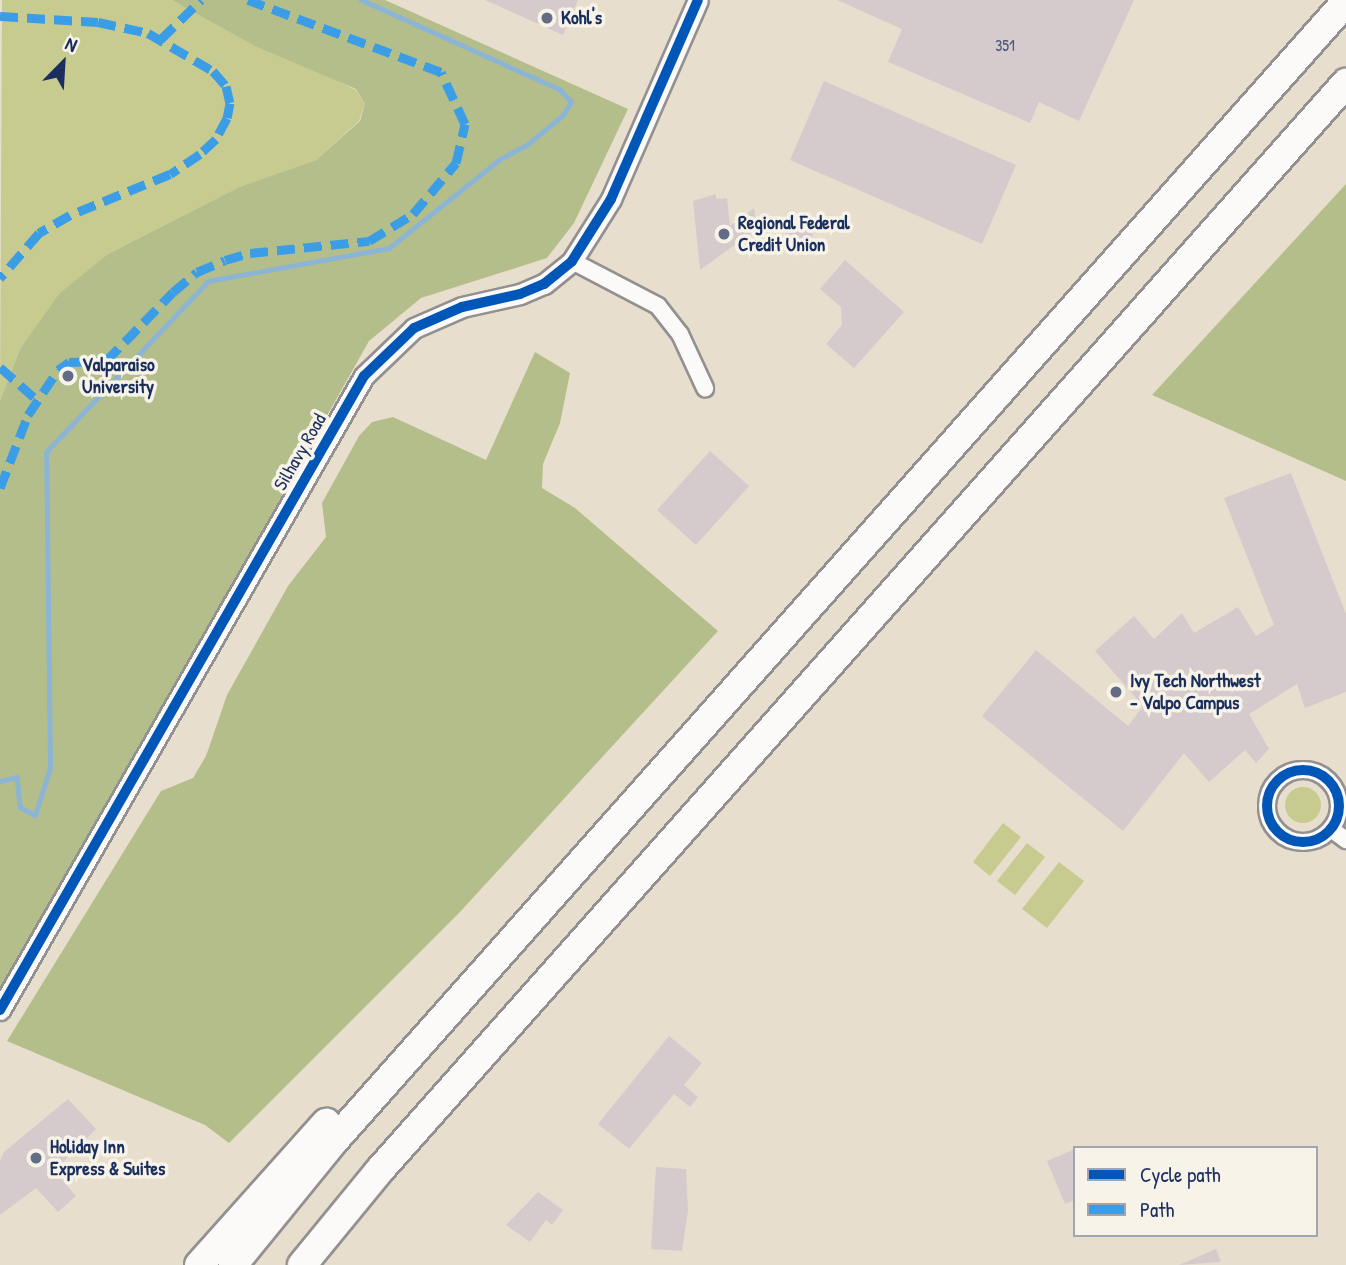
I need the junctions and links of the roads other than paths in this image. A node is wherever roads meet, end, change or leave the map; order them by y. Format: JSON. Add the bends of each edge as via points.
{"nodes":[{"id":1,"x":698,"y":0,"type":"edge"},
{"id":2,"x":1339,"y":0,"type":"edge"},
{"id":3,"x":1346,"y":2,"type":"edge"},
{"id":4,"x":1307,"y":46,"type":"junction"},
{"id":5,"x":1346,"y":83,"type":"edge"},
{"id":6,"x":1346,"y":105,"type":"edge"},
{"id":7,"x":1192,"y":256,"type":"junction"},
{"id":8,"x":572,"y":261,"type":"junction"},
{"id":9,"x":705,"y":388,"type":"dead end"},
{"id":10,"x":1331,"y":829,"type":"junction"},
{"id":11,"x":1346,"y":839,"type":"edge"},
{"id":12,"x":493,"y":961,"type":"junction"},
{"id":13,"x":0,"y":1010,"type":"edge"},
{"id":14,"x":199,"y":1265,"type":"edge"},
{"id":15,"x":233,"y":1265,"type":"edge"},
{"id":16,"x":302,"y":1265,"type":"edge"}],
"edges":[{"from":1,"to":8,"type":"street","name":"Silhavy Road","via":[[611,199]]},
{"from":2,"to":4,"type":"highway"},
{"from":3,"to":4,"type":"highway"},
{"from":4,"to":12,"type":"highway"},
{"from":5,"to":7,"type":"highway"},
{"from":6,"to":7,"type":"highway","via":[[1270,187]]},
{"from":7,"to":16,"type":"highway","via":[[379,1171]]},
{"from":8,"to":9,"type":"street","via":[[658,306],[680,334]]},
{"from":8,"to":13,"type":"street","name":"Silhavy Road","via":[[544,284],[462,307],[414,328],[365,376]]},
{"from":10,"to":10,"type":"street","via":[[1339,806],[1331,783],[1312,771],[1279,779],[1272,788],[1268,810],[1277,830],[1298,841],[1310,841]]},
{"from":10,"to":11,"type":"street"},
{"from":12,"to":14,"type":"highway","via":[[436,1003]]},
{"from":12,"to":15,"type":"highway","via":[[333,1142]]}]}
